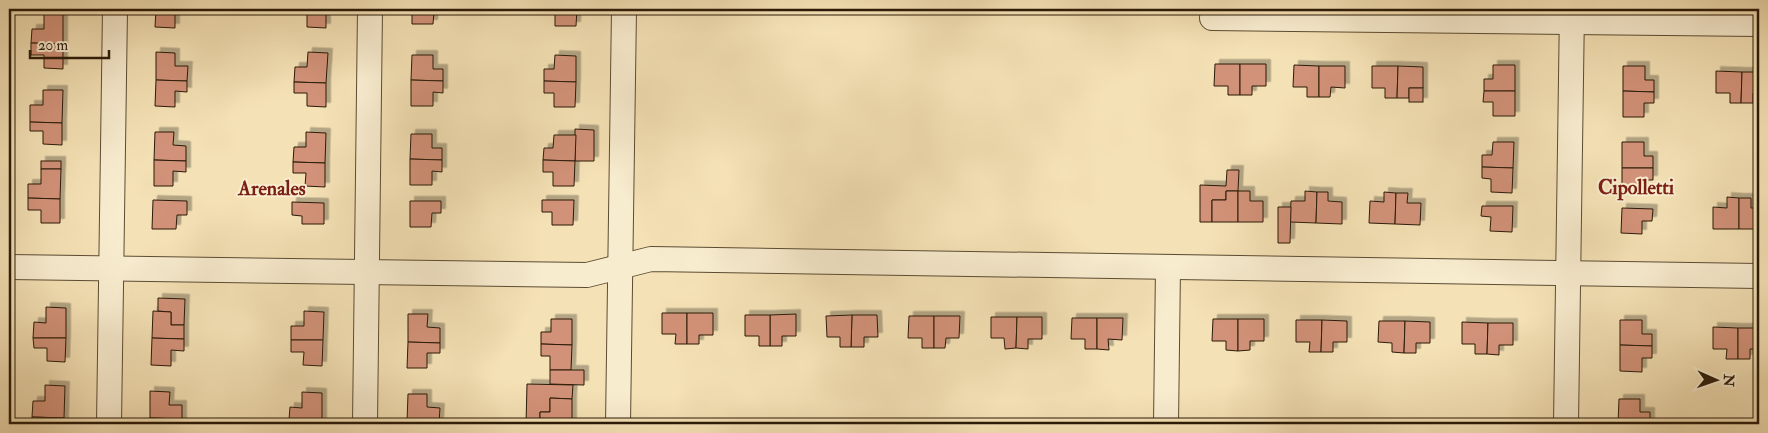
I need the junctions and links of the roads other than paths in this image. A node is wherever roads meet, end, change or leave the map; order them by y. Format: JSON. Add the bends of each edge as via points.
{"nodes":[{"id":1,"x":115,"y":9,"type":"edge"},
{"id":2,"x":370,"y":9,"type":"edge"},
{"id":3,"x":624,"y":9,"type":"edge"},
{"id":4,"x":1572,"y":16,"type":"edge"},
{"id":5,"x":1212,"y":18,"type":"dead end"},
{"id":6,"x":1759,"y":24,"type":"edge"},
{"id":7,"x":9,"y":267,"type":"edge"},
{"id":8,"x":620,"y":267,"type":"junction"},
{"id":9,"x":1168,"y":267,"type":"junction"},
{"id":10,"x":111,"y":268,"type":"junction"},
{"id":11,"x":367,"y":272,"type":"junction"},
{"id":12,"x":1568,"y":274,"type":"junction"},
{"id":13,"x":1759,"y":276,"type":"edge"},
{"id":14,"x":109,"y":424,"type":"edge"},
{"id":15,"x":365,"y":424,"type":"edge"},
{"id":16,"x":618,"y":424,"type":"edge"},
{"id":17,"x":1166,"y":424,"type":"edge"},
{"id":18,"x":1566,"y":424,"type":"edge"}],
"edges":[{"from":1,"to":10,"type":"street"},
{"from":2,"to":11,"type":"street"},
{"from":3,"to":8,"type":"street"},
{"from":4,"to":5,"type":"street"},
{"from":4,"to":6,"type":"street"},
{"from":4,"to":12,"type":"street"},
{"from":7,"to":10,"type":"street"},
{"from":8,"to":9,"type":"street","via":[[650,259]]},
{"from":8,"to":11,"type":"street","via":[[587,275]]},
{"from":8,"to":16,"type":"street"},
{"from":9,"to":12,"type":"street"},
{"from":9,"to":17,"type":"street"},
{"from":10,"to":11,"type":"street"},
{"from":10,"to":14,"type":"street"},
{"from":11,"to":15,"type":"street"},
{"from":12,"to":13,"type":"street"},
{"from":12,"to":18,"type":"street"}]}
